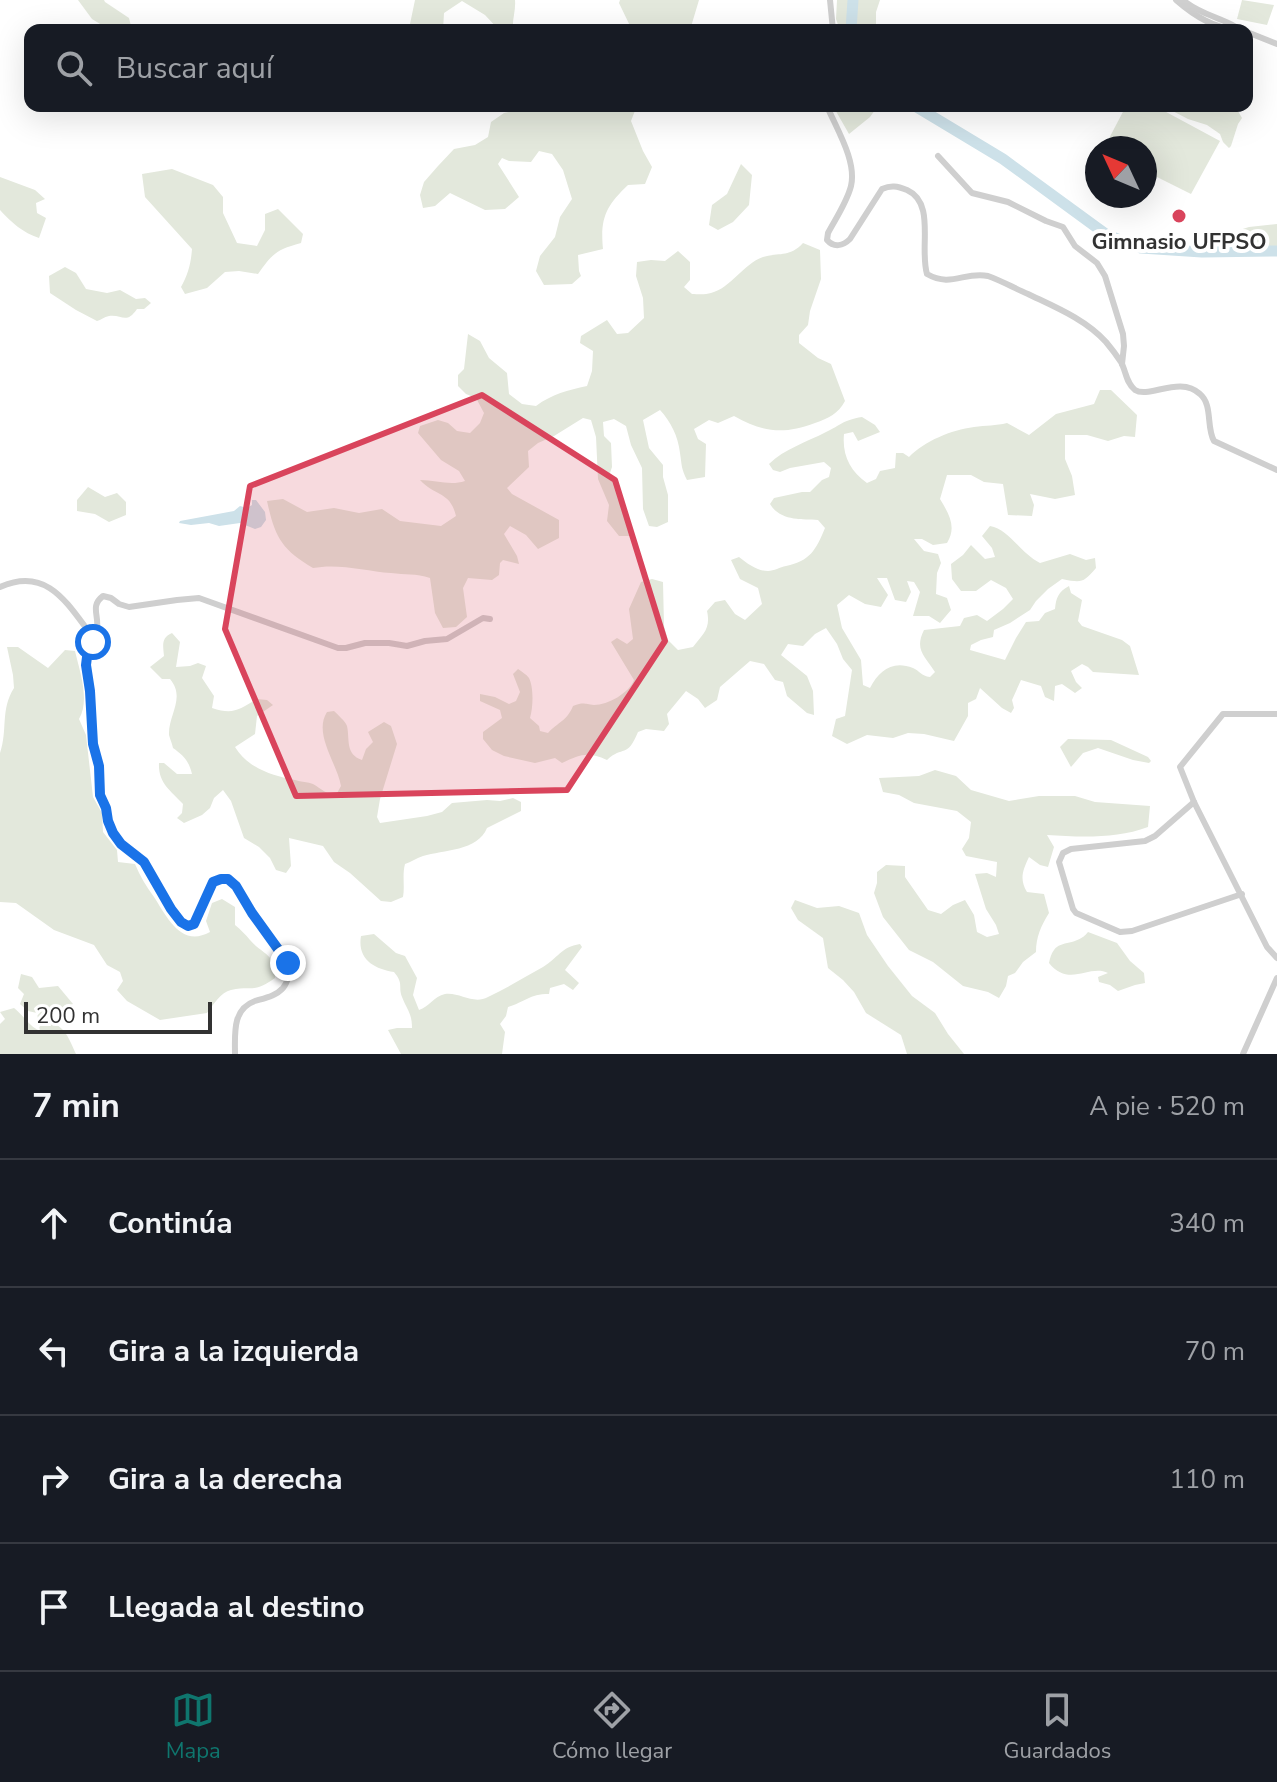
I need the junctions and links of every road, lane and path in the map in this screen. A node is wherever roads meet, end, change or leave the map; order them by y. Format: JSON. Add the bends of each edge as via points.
{"nodes":[{"id":1,"x":830,"y":0,"type":"edge"},
{"id":2,"x":1176,"y":0,"type":"edge"},
{"id":3,"x":1183,"y":0,"type":"edge"},
{"id":4,"x":832,"y":24,"type":"edge"},
{"id":5,"x":1217,"y":24,"type":"edge"},
{"id":6,"x":1229,"y":24,"type":"edge"},
{"id":7,"x":1253,"y":34,"type":"edge"},
{"id":8,"x":1277,"y":44,"type":"edge"},
{"id":9,"x":830,"y":112,"type":"edge"},
{"id":10,"x":938,"y":156,"type":"dead end"},
{"id":11,"x":1122,"y":364,"type":"junction"},
{"id":12,"x":1277,"y":470,"type":"edge"},
{"id":13,"x":0,"y":587,"type":"edge"},
{"id":14,"x":490,"y":619,"type":"dead end"},
{"id":15,"x":93,"y":642,"type":"junction"},
{"id":16,"x":1277,"y":714,"type":"edge"},
{"id":17,"x":1194,"y":802,"type":"junction"},
{"id":18,"x":1242,"y":894,"type":"junction"},
{"id":19,"x":1277,"y":958,"type":"edge"},
{"id":20,"x":1277,"y":978,"type":"edge"},
{"id":21,"x":235,"y":1054,"type":"edge"},
{"id":22,"x":1243,"y":1054,"type":"edge"}],
"edges":[{"from":1,"to":4,"type":"street"},
{"from":2,"to":5,"type":"street"},
{"from":3,"to":6,"type":"street"},
{"from":7,"to":8,"type":"street"},
{"from":9,"to":11,"type":"street","via":[[853,174],[828,233],[830,243],[836,246],[850,239],[882,189],[912,192],[923,211],[927,274],[950,281],[979,274],[995,279],[1079,320]]},
{"from":10,"to":11,"type":"street","via":[[972,193],[1008,202],[1063,227],[1075,246],[1097,263],[1123,334]]},
{"from":11,"to":12,"type":"street","via":[[1136,390],[1172,386],[1201,394],[1214,441]]},
{"from":13,"to":15,"type":"street","via":[[29,579],[42,583],[64,600]]},
{"from":14,"to":15,"type":"street","via":[[447,639],[338,648],[199,598],[129,607],[103,596],[95,605],[98,626]]},
{"from":15,"to":21,"type":"street","via":[[86,665],[93,744],[100,795],[113,833],[144,862],[171,909],[188,926],[194,924],[213,882],[228,879],[288,963],[283,988],[252,1002],[237,1016]]},
{"from":16,"to":17,"type":"street","via":[[1223,714],[1217,719],[1180,767]]},
{"from":17,"to":18,"type":"street"},
{"from":17,"to":18,"type":"street","via":[[1145,841],[1063,853],[1059,862],[1073,909],[1101,925],[1132,931]]},
{"from":18,"to":19,"type":"street"},
{"from":20,"to":22,"type":"street"}]}
